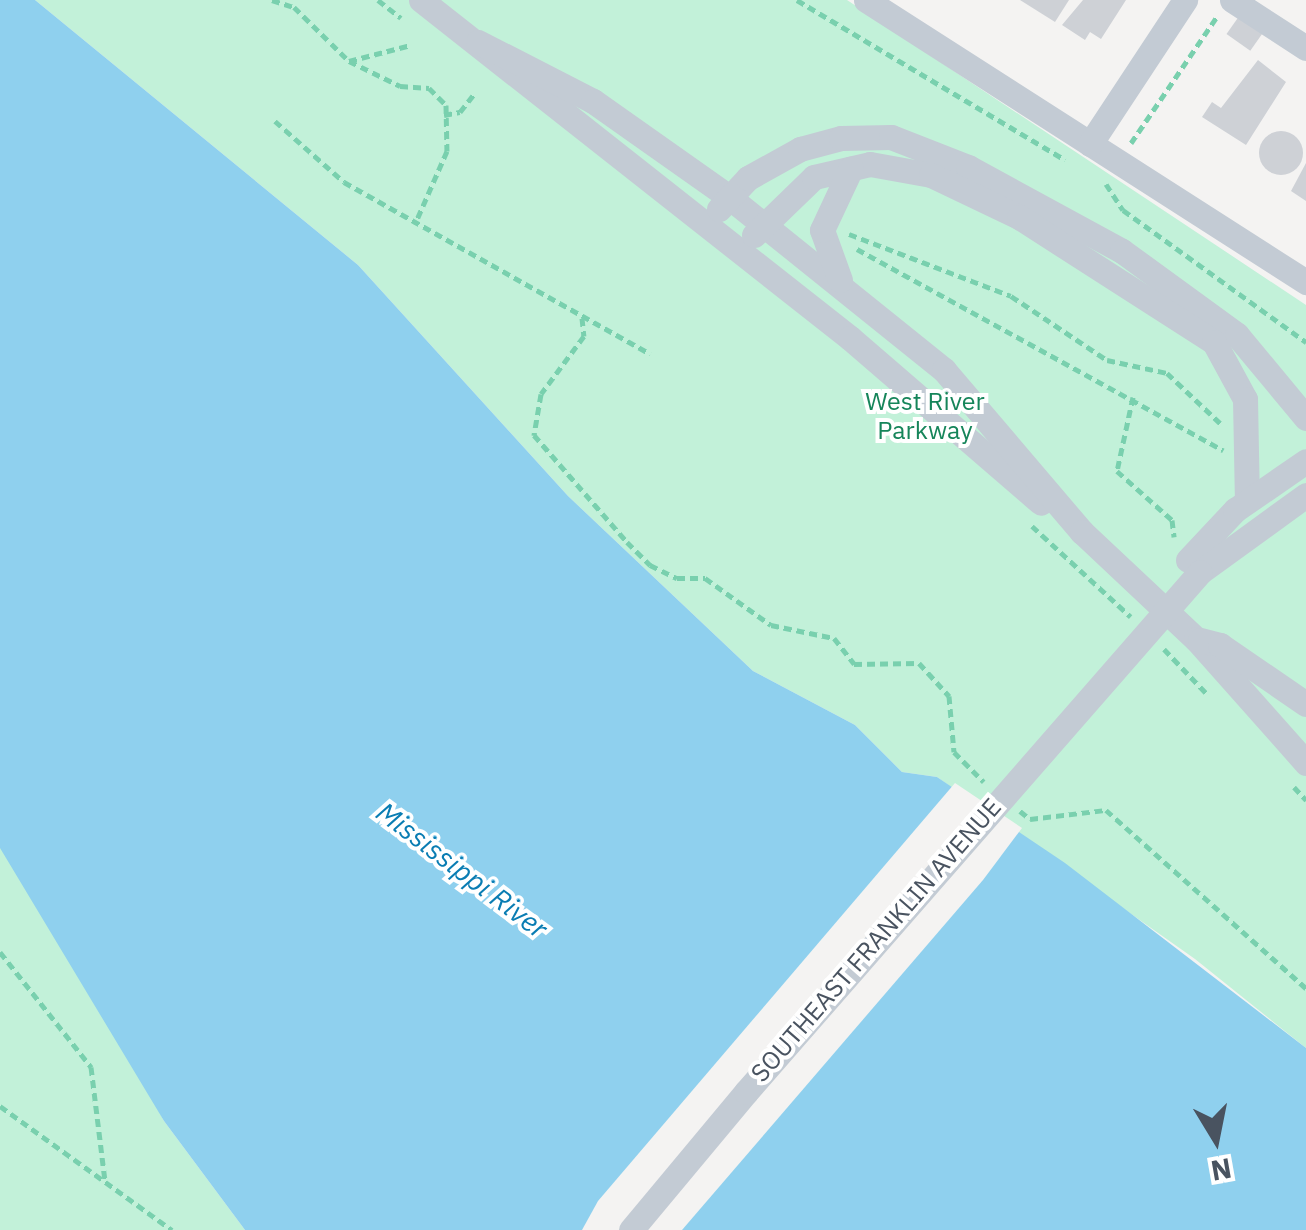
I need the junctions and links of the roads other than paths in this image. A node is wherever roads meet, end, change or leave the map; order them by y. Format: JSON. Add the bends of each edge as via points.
{"nodes":[{"id":1,"x":422,"y":0,"type":"edge"},
{"id":2,"x":866,"y":0,"type":"edge"},
{"id":3,"x":1185,"y":0,"type":"edge"},
{"id":4,"x":1230,"y":0,"type":"edge"},
{"id":5,"x":478,"y":42,"type":"junction"},
{"id":6,"x":1306,"y":48,"type":"edge"},
{"id":7,"x":1085,"y":156,"type":"junction"},
{"id":8,"x":851,"y":168,"type":"junction"},
{"id":9,"x":729,"y":197,"type":"junction"},
{"id":10,"x":707,"y":223,"type":"junction"},
{"id":11,"x":764,"y":224,"type":"junction"},
{"id":12,"x":740,"y":250,"type":"junction"},
{"id":13,"x":1306,"y":282,"type":"edge"},
{"id":14,"x":849,"y":292,"type":"junction"},
{"id":15,"x":1306,"y":418,"type":"edge"},
{"id":16,"x":1306,"y":460,"type":"edge"},
{"id":17,"x":1306,"y":496,"type":"edge"},
{"id":18,"x":1247,"y":501,"type":"junction"},
{"id":19,"x":1082,"y":532,"type":"junction"},
{"id":20,"x":1188,"y":559,"type":"junction"},
{"id":21,"x":1196,"y":640,"type":"junction"},
{"id":22,"x":1306,"y":704,"type":"edge"},
{"id":23,"x":1297,"y":759,"type":"edge"},
{"id":24,"x":631,"y":1230,"type":"edge"}],
"edges":[{"from":1,"to":5,"type":"street"},
{"from":2,"to":7,"type":"street"},
{"from":3,"to":7,"type":"street"},
{"from":4,"to":6,"type":"street"},
{"from":5,"to":9,"type":"street","via":[[594,101]]},
{"from":5,"to":10,"type":"street","via":[[510,77]]},
{"from":7,"to":13,"type":"street"},
{"from":8,"to":11,"type":"street","via":[[814,177]]},
{"from":8,"to":14,"type":"street","via":[[822,230],[824,250]]},
{"from":8,"to":18,"type":"street","via":[[900,165],[932,175],[1187,318],[1214,342],[1245,399]]},
{"from":9,"to":10,"type":"street"},
{"from":9,"to":11,"type":"street"},
{"from":9,"to":15,"type":"street","via":[[800,149],[841,138],[891,138],[953,161],[1122,250],[1208,310]]},
{"from":10,"to":12,"type":"street"},
{"from":11,"to":12,"type":"street"},
{"from":11,"to":14,"type":"street"},
{"from":12,"to":19,"type":"street"},
{"from":14,"to":19,"type":"street","via":[[944,370]]},
{"from":16,"to":18,"type":"street"},
{"from":17,"to":20,"type":"street"},
{"from":18,"to":20,"type":"street"},
{"from":19,"to":21,"type":"street"},
{"from":20,"to":24,"type":"street","name":"SOUTHEAST FRANKLIN AVENUE","bridge":true,"via":[[1123,652]]},
{"from":21,"to":22,"type":"street","via":[[1220,645]]},
{"from":21,"to":23,"type":"street"}]}
